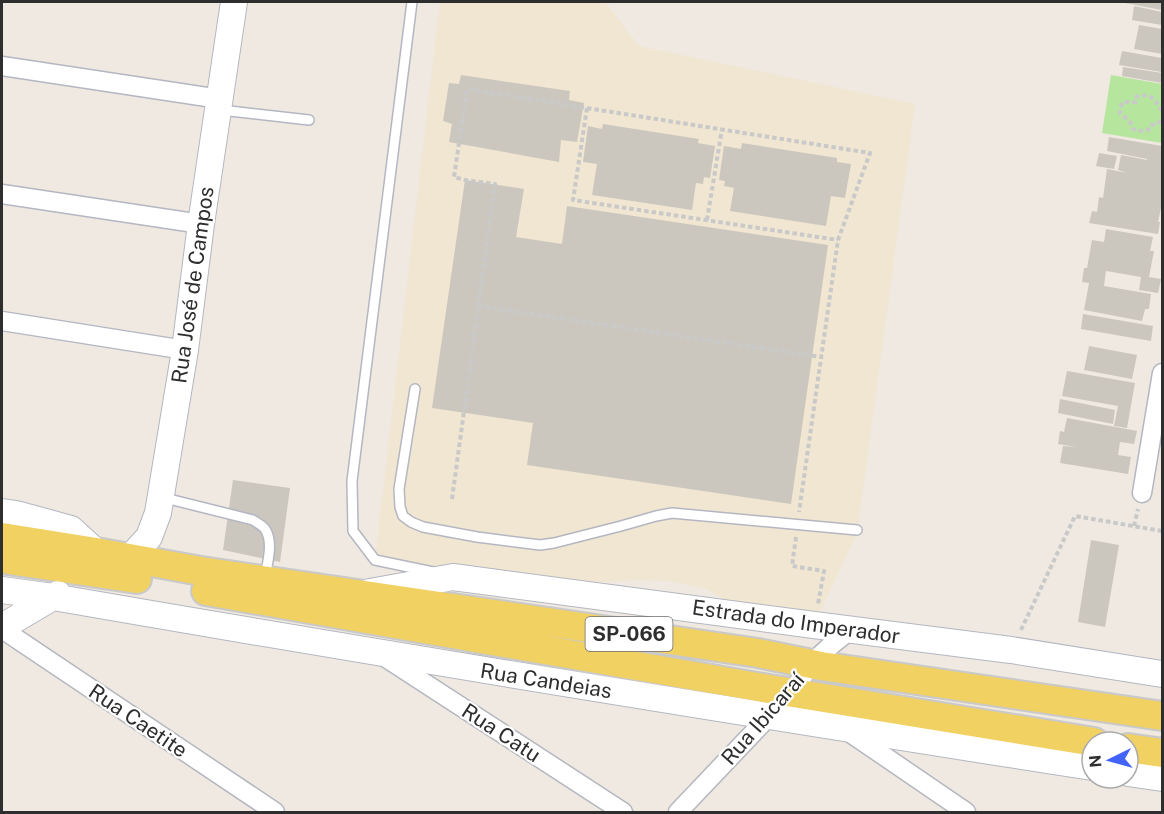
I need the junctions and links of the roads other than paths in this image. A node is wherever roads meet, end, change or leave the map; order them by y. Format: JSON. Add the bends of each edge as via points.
{"nodes":[{"id":1,"x":234,"y":2,"type":"edge"},
{"id":2,"x":412,"y":2,"type":"edge"},
{"id":3,"x":2,"y":66,"type":"edge"},
{"id":4,"x":219,"y":104,"type":"junction"},
{"id":5,"x":309,"y":120,"type":"dead end"},
{"id":6,"x":2,"y":194,"type":"edge"},
{"id":7,"x":201,"y":224,"type":"junction"},
{"id":8,"x":2,"y":321,"type":"edge"},
{"id":9,"x":185,"y":350,"type":"junction"},
{"id":10,"x":1162,"y":373,"type":"edge"},
{"id":11,"x":415,"y":389,"type":"dead end"},
{"id":12,"x":1142,"y":493,"type":"dead end"},
{"id":13,"x":160,"y":497,"type":"junction"},
{"id":14,"x":2,"y":512,"type":"edge"},
{"id":15,"x":858,"y":530,"type":"dead end"},
{"id":16,"x":2,"y":537,"type":"edge"},
{"id":17,"x":90,"y":558,"type":"junction"},
{"id":18,"x":2,"y":559,"type":"edge"},
{"id":19,"x":129,"y":559,"type":"junction"},
{"id":20,"x":46,"y":565,"type":"junction"},
{"id":21,"x":453,"y":577,"type":"junction"},
{"id":22,"x":265,"y":580,"type":"junction"},
{"id":23,"x":3,"y":592,"type":"edge"},
{"id":24,"x":358,"y":594,"type":"junction"},
{"id":25,"x":53,"y":597,"type":"junction"},
{"id":26,"x":803,"y":624,"type":"junction"},
{"id":27,"x":2,"y":628,"type":"edge"},
{"id":28,"x":850,"y":630,"type":"junction"},
{"id":29,"x":380,"y":654,"type":"junction"},
{"id":30,"x":811,"y":664,"type":"junction"},
{"id":31,"x":1162,"y":674,"type":"edge"},
{"id":32,"x":792,"y":692,"type":"junction"},
{"id":33,"x":1162,"y":716,"type":"edge"},
{"id":34,"x":768,"y":717,"type":"junction"},
{"id":35,"x":844,"y":729,"type":"junction"},
{"id":36,"x":1080,"y":740,"type":"edge"},
{"id":37,"x":1140,"y":749,"type":"edge"},
{"id":38,"x":1162,"y":753,"type":"edge"},
{"id":39,"x":1080,"y":765,"type":"edge"},
{"id":40,"x":1140,"y":775,"type":"edge"},
{"id":41,"x":1162,"y":778,"type":"edge"},
{"id":42,"x":275,"y":813,"type":"edge"},
{"id":43,"x":623,"y":813,"type":"edge"},
{"id":44,"x":678,"y":813,"type":"edge"},
{"id":45,"x":966,"y":813,"type":"edge"}],
"edges":[{"from":1,"to":4,"type":"main road","name":"Rua José de Campos"},
{"from":2,"to":21,"type":"lane","via":[[352,481],[353,531],[375,560]]},
{"from":3,"to":4,"type":"street"},
{"from":4,"to":5,"type":"lane"},
{"from":4,"to":7,"type":"main road","name":"Rua José de Campos"},
{"from":6,"to":7,"type":"street"},
{"from":7,"to":9,"type":"main road","name":"Rua José de Campos"},
{"from":8,"to":9,"type":"street"},
{"from":9,"to":13,"type":"main road","name":"Rua José de Campos"},
{"from":10,"to":12,"type":"street"},
{"from":11,"to":15,"type":"lane","via":[[399,489],[400,507],[403,516],[423,527],[540,545],[672,513]]},
{"from":13,"to":19,"type":"main road","name":"Rua José de Campos","via":[[149,537]]},
{"from":13,"to":22,"type":"lane","via":[[253,520],[264,527],[269,547]]},
{"from":14,"to":17,"type":"main road","via":[[71,530]]},
{"from":16,"to":17,"type":"main road","number":"SP-066"},
{"from":17,"to":19,"type":"main road","number":"SP-066"},
{"from":17,"to":20,"type":"main road","number":"SP-066"},
{"from":17,"to":25,"type":"main road","via":[[70,586]]},
{"from":17,"to":32,"type":"main road","number":"SP-066"},
{"from":18,"to":20,"type":"main road","number":"SP-066"},
{"from":19,"to":22,"type":"main road","number":"SP-066"},
{"from":20,"to":23,"type":"main road"},
{"from":21,"to":24,"type":"main road","name":"Estrada do Imperador"},
{"from":21,"to":26,"type":"main road","name":"Estrada do Imperador"},
{"from":22,"to":24,"type":"main road","number":"SP-066"},
{"from":23,"to":25,"type":"main road","name":"Rua Candeias"},
{"from":24,"to":30,"type":"main road","number":"SP-066"},
{"from":25,"to":27,"type":"main road"},
{"from":25,"to":29,"type":"main road","name":"Rua Candeias"},
{"from":26,"to":28,"type":"main road","name":"Estrada do Imperador"},
{"from":26,"to":30,"type":"main road"},
{"from":27,"to":42,"type":"street","name":"Rua Caetite"},
{"from":28,"to":30,"type":"street","name":"Rua Ibicaraí"},
{"from":28,"to":31,"type":"main road","name":"Estrada do Imperador"},
{"from":29,"to":34,"type":"main road","name":"Rua Candeias"},
{"from":29,"to":43,"type":"street","name":"Rua Catu"},
{"from":30,"to":32,"type":"street","name":"Rua Ibicaraí"},
{"from":30,"to":33,"type":"main road","number":"SP-066"},
{"from":32,"to":34,"type":"street","name":"Rua Ibicaraí"},
{"from":32,"to":36,"type":"main road","number":"SP-066"},
{"from":34,"to":35,"type":"main road","name":"Rua Candeias"},
{"from":34,"to":44,"type":"street","name":"Rua Ibicaraí"},
{"from":35,"to":39,"type":"main road","name":"Rua Candeias"},
{"from":35,"to":45,"type":"street"},
{"from":37,"to":38,"type":"main road"},
{"from":40,"to":41,"type":"main road"}]}
